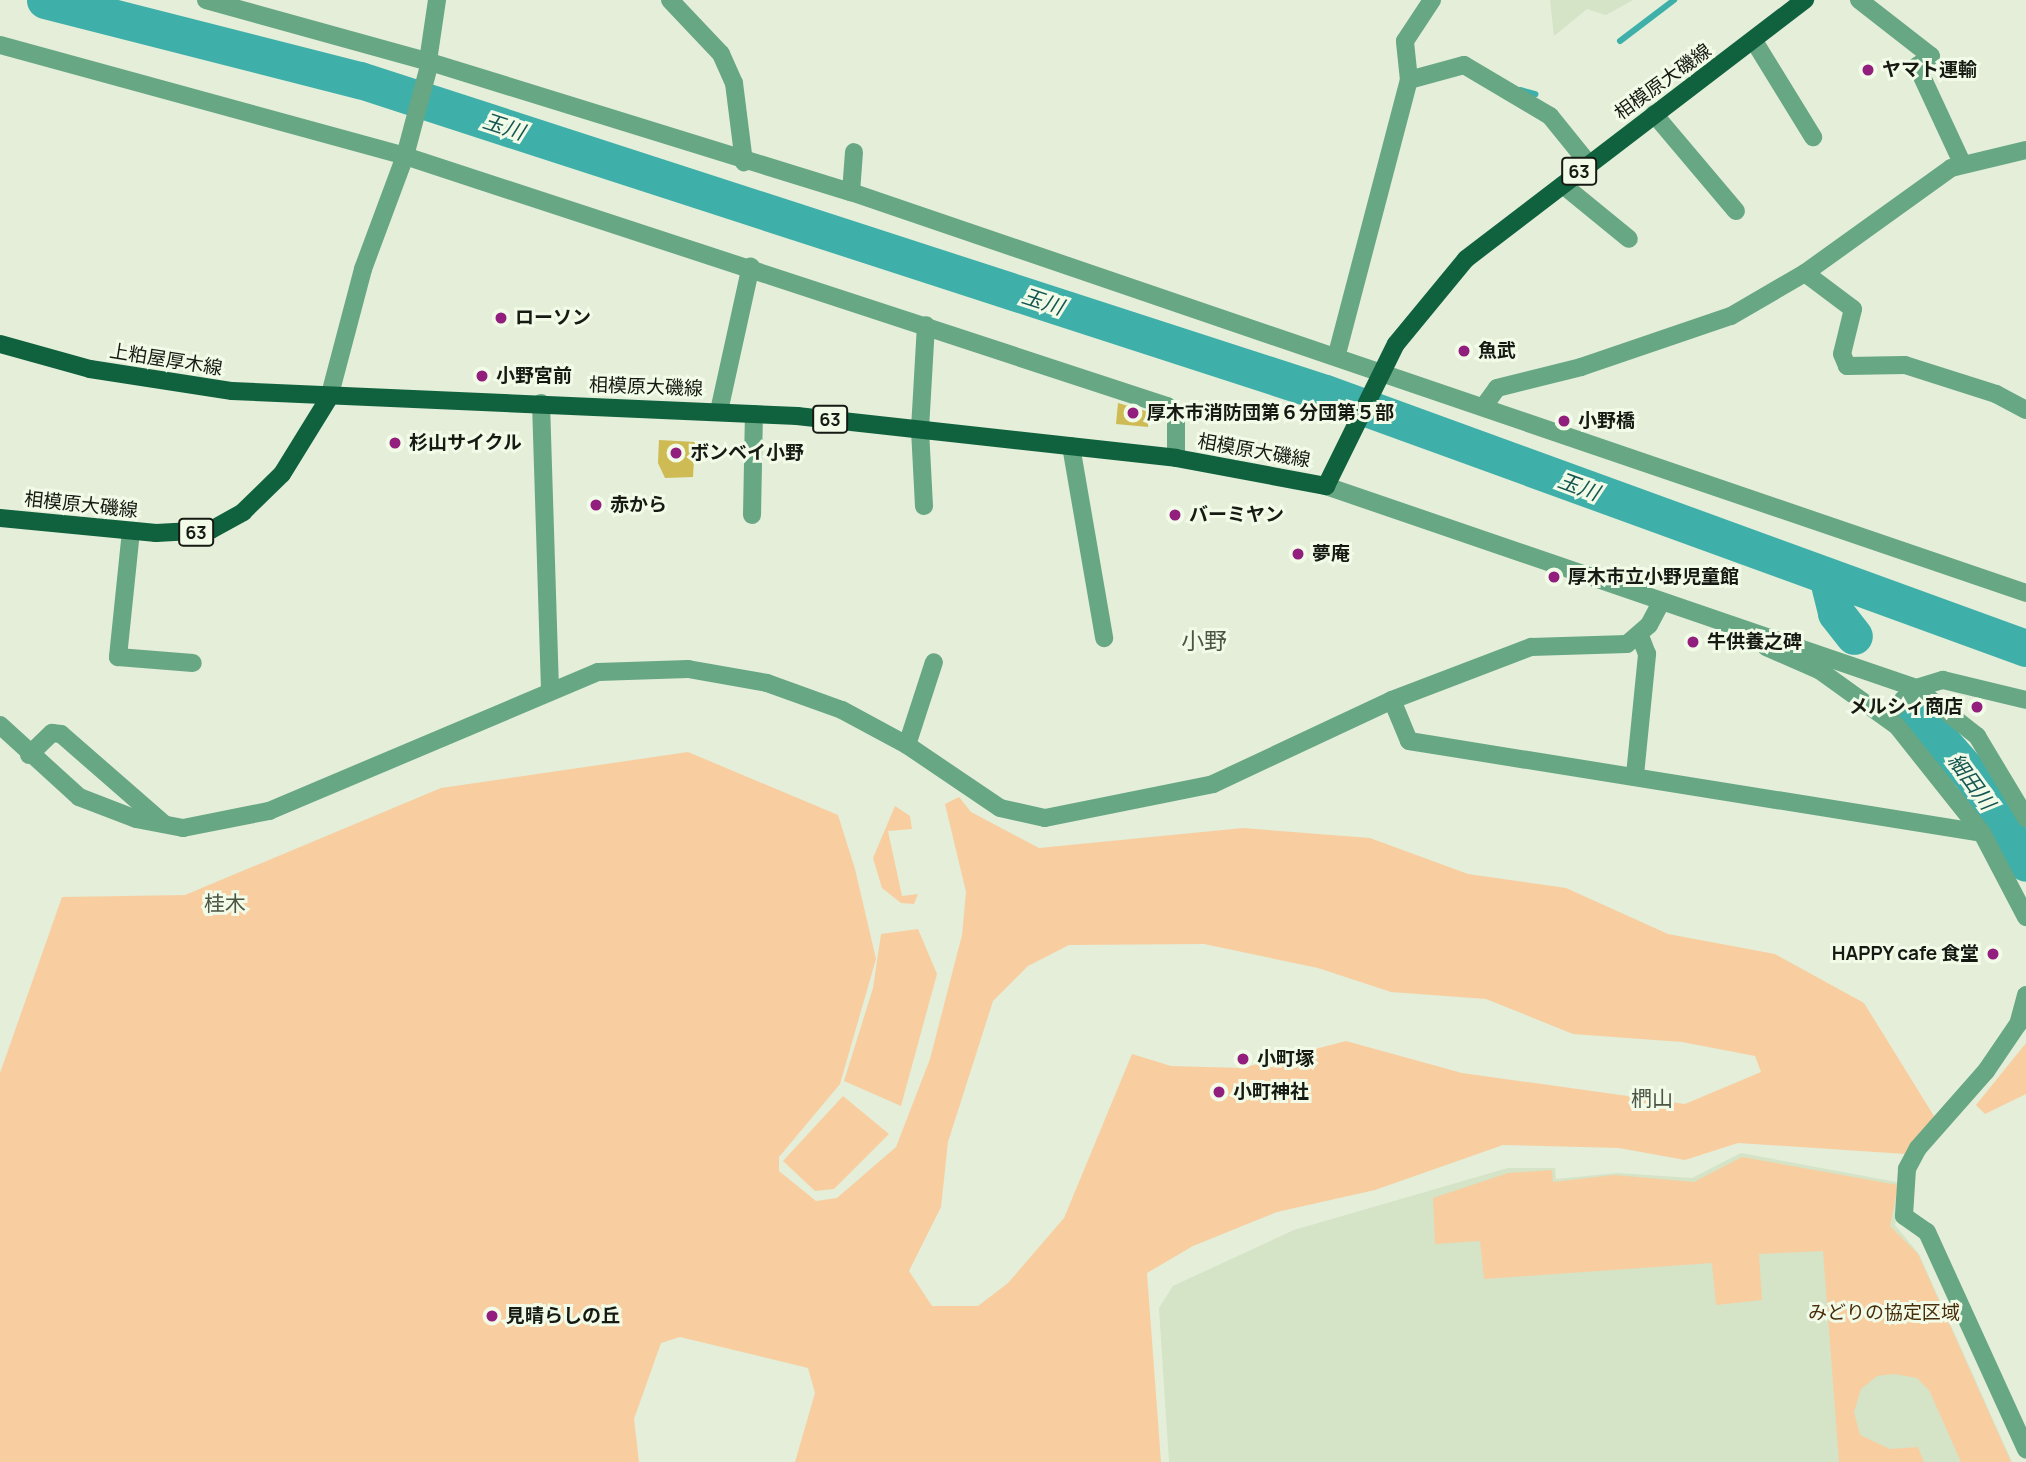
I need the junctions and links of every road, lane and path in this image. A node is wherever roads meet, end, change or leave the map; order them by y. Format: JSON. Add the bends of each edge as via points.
{"nodes":[{"id":1,"x":206,"y":0,"type":"edge"},
{"id":2,"x":437,"y":0,"type":"edge"},
{"id":3,"x":670,"y":0,"type":"edge"},
{"id":4,"x":1432,"y":0,"type":"edge"},
{"id":5,"x":1805,"y":0,"type":"edge"},
{"id":6,"x":1859,"y":0,"type":"edge"},
{"id":7,"x":1754,"y":41,"type":"junction"},
{"id":8,"x":0,"y":45,"type":"edge"},
{"id":9,"x":429,"y":64,"type":"junction"},
{"id":10,"x":1409,"y":80,"type":"junction"},
{"id":11,"x":1654,"y":114,"type":"junction"},
{"id":12,"x":1813,"y":137,"type":"dead end"},
{"id":13,"x":2026,"y":150,"type":"edge"},
{"id":14,"x":854,"y":152,"type":"dead end"},
{"id":15,"x":406,"y":153,"type":"junction"},
{"id":16,"x":744,"y":162,"type":"junction"},
{"id":17,"x":1588,"y":163,"type":"junction"},
{"id":18,"x":1962,"y":163,"type":"junction"},
{"id":19,"x":1563,"y":185,"type":"junction"},
{"id":20,"x":851,"y":192,"type":"junction"},
{"id":21,"x":1736,"y":211,"type":"dead end"},
{"id":22,"x":1629,"y":239,"type":"dead end"},
{"id":23,"x":751,"y":266,"type":"junction"},
{"id":24,"x":1805,"y":273,"type":"junction"},
{"id":25,"x":926,"y":325,"type":"junction"},
{"id":26,"x":0,"y":345,"type":"edge"},
{"id":27,"x":1337,"y":354,"type":"junction"},
{"id":28,"x":1380,"y":375,"type":"junction"},
{"id":29,"x":329,"y":398,"type":"junction"},
{"id":30,"x":541,"y":403,"type":"junction"},
{"id":31,"x":1483,"y":405,"type":"junction"},
{"id":32,"x":2026,"y":410,"type":"edge"},
{"id":33,"x":719,"y":411,"type":"junction"},
{"id":34,"x":754,"y":414,"type":"junction"},
{"id":35,"x":920,"y":429,"type":"junction"},
{"id":36,"x":1070,"y":446,"type":"junction"},
{"id":37,"x":1176,"y":458,"type":"junction"},
{"id":38,"x":1326,"y":486,"type":"junction"},
{"id":39,"x":924,"y":506,"type":"dead end"},
{"id":40,"x":752,"y":514,"type":"dead end"},
{"id":41,"x":0,"y":518,"type":"edge"},
{"id":42,"x":131,"y":531,"type":"junction"},
{"id":43,"x":2026,"y":593,"type":"edge"},
{"id":44,"x":1660,"y":604,"type":"junction"},
{"id":45,"x":1640,"y":636,"type":"junction"},
{"id":46,"x":1757,"y":637,"type":"junction"},
{"id":47,"x":1104,"y":638,"type":"dead end"},
{"id":48,"x":933,"y":662,"type":"dead end"},
{"id":49,"x":193,"y":663,"type":"dead end"},
{"id":50,"x":550,"y":691,"type":"junction"},
{"id":51,"x":1913,"y":691,"type":"junction"},
{"id":52,"x":1392,"y":700,"type":"junction"},
{"id":53,"x":2026,"y":700,"type":"edge"},
{"id":54,"x":1890,"y":712,"type":"junction"},
{"id":55,"x":0,"y":725,"type":"edge"},
{"id":56,"x":907,"y":744,"type":"junction"},
{"id":57,"x":29,"y":755,"type":"junction"},
{"id":58,"x":1634,"y":775,"type":"junction"},
{"id":59,"x":2026,"y":818,"type":"edge"},
{"id":60,"x":164,"y":824,"type":"junction"},
{"id":61,"x":1982,"y":833,"type":"junction"},
{"id":62,"x":2018,"y":876,"type":"edge"},
{"id":63,"x":2026,"y":917,"type":"edge"},
{"id":64,"x":2026,"y":995,"type":"edge"},
{"id":65,"x":2026,"y":1449,"type":"edge"}],
"edges":[{"from":1,"to":9,"type":"street"},
{"from":2,"to":9,"type":"street"},
{"from":3,"to":16,"type":"street","via":[[722,54],[734,83]]},
{"from":4,"to":10,"type":"street","via":[[1405,41]]},
{"from":5,"to":7,"type":"main road","name":"相模原大磯線","number":"63"},
{"from":6,"to":18,"type":"street","via":[[1931,56],[1917,66]]},
{"from":7,"to":11,"type":"main road","name":"相模原大磯線","number":"63"},
{"from":7,"to":12,"type":"street"},
{"from":8,"to":15,"type":"street"},
{"from":9,"to":15,"type":"street"},
{"from":9,"to":16,"type":"street"},
{"from":10,"to":17,"type":"street","via":[[1464,65],[1550,116]]},
{"from":10,"to":27,"type":"street"},
{"from":11,"to":17,"type":"main road","name":"相模原大磯線","number":"63"},
{"from":11,"to":21,"type":"street"},
{"from":13,"to":18,"type":"street"},
{"from":14,"to":20,"type":"street"},
{"from":15,"to":23,"type":"street"},
{"from":15,"to":29,"type":"street","via":[[363,269]]},
{"from":16,"to":20,"type":"street"},
{"from":17,"to":19,"type":"main road","name":"相模原大磯線","number":"63"},
{"from":18,"to":24,"type":"street"},
{"from":19,"to":22,"type":"street"},
{"from":19,"to":28,"type":"main road","name":"相模原大磯線","number":"63","via":[[1466,259],[1423,305]]},
{"from":20,"to":27,"type":"street"},
{"from":23,"to":25,"type":"street"},
{"from":23,"to":33,"type":"street"},
{"from":24,"to":31,"type":"street","via":[[1731,316],[1632,351],[1497,388]]},
{"from":24,"to":32,"type":"street","via":[[1853,309],[1842,354],[1847,366],[1905,365],[1996,394]]},
{"from":25,"to":35,"type":"street"},
{"from":25,"to":37,"type":"street","via":[[1167,406],[1177,416]]},
{"from":26,"to":29,"type":"main road","name":"上粕屋厚木線","via":[[173,383]]},
{"from":27,"to":28,"type":"street"},
{"from":28,"to":31,"type":"street"},
{"from":28,"to":38,"type":"main road","name":"相模原大磯線","number":"63"},
{"from":29,"to":30,"type":"main road","name":"相模原大磯線","number":"63"},
{"from":29,"to":42,"type":"main road","name":"相模原大磯線","number":"63","via":[[294,459],[228,523],[190,533]]},
{"from":30,"to":33,"type":"main road","name":"相模原大磯線","number":"63"},
{"from":30,"to":50,"type":"street"},
{"from":31,"to":43,"type":"street"},
{"from":33,"to":34,"type":"main road","name":"相模原大磯線","number":"63"},
{"from":34,"to":35,"type":"main road","name":"相模原大磯線","number":"63"},
{"from":34,"to":40,"type":"street"},
{"from":35,"to":36,"type":"main road","name":"相模原大磯線","number":"63"},
{"from":35,"to":39,"type":"street"},
{"from":36,"to":37,"type":"main road","name":"相模原大磯線","number":"63"},
{"from":36,"to":47,"type":"street"},
{"from":37,"to":38,"type":"main road","name":"相模原大磯線","number":"63"},
{"from":38,"to":44,"type":"street"},
{"from":41,"to":42,"type":"main road","name":"相模原大磯線","number":"63"},
{"from":42,"to":49,"type":"street","via":[[118,657]]},
{"from":44,"to":45,"type":"street"},
{"from":44,"to":46,"type":"street"},
{"from":45,"to":52,"type":"street","via":[[1608,647],[1531,647]]},
{"from":45,"to":58,"type":"street","via":[[1647,654]]},
{"from":46,"to":51,"type":"street"},
{"from":46,"to":54,"type":"street"},
{"from":48,"to":56,"type":"street"},
{"from":50,"to":56,"type":"street","via":[[598,673],[647,666],[733,675],[801,693]]},
{"from":50,"to":60,"type":"street","via":[[269,811],[221,824]]},
{"from":51,"to":53,"type":"street","via":[[1942,680]]},
{"from":51,"to":54,"type":"street"},
{"from":51,"to":59,"type":"street","via":[[1977,736]]},
{"from":52,"to":56,"type":"street","via":[[1213,784],[1056,817],[1022,816],[1000,808]]},
{"from":52,"to":58,"type":"street","via":[[1409,741]]},
{"from":54,"to":61,"type":"street"},
{"from":55,"to":57,"type":"street"},
{"from":57,"to":60,"type":"street","via":[[79,797]]},
{"from":57,"to":60,"type":"street","via":[[52,733],[61,734]]},
{"from":58,"to":61,"type":"street"},
{"from":61,"to":62,"type":"street"},
{"from":62,"to":63,"type":"street"},
{"from":64,"to":65,"type":"street","via":[[2018,1024],[1986,1072],[1918,1148],[1907,1169],[1904,1216],[1909,1225],[1927,1233]]}]}
